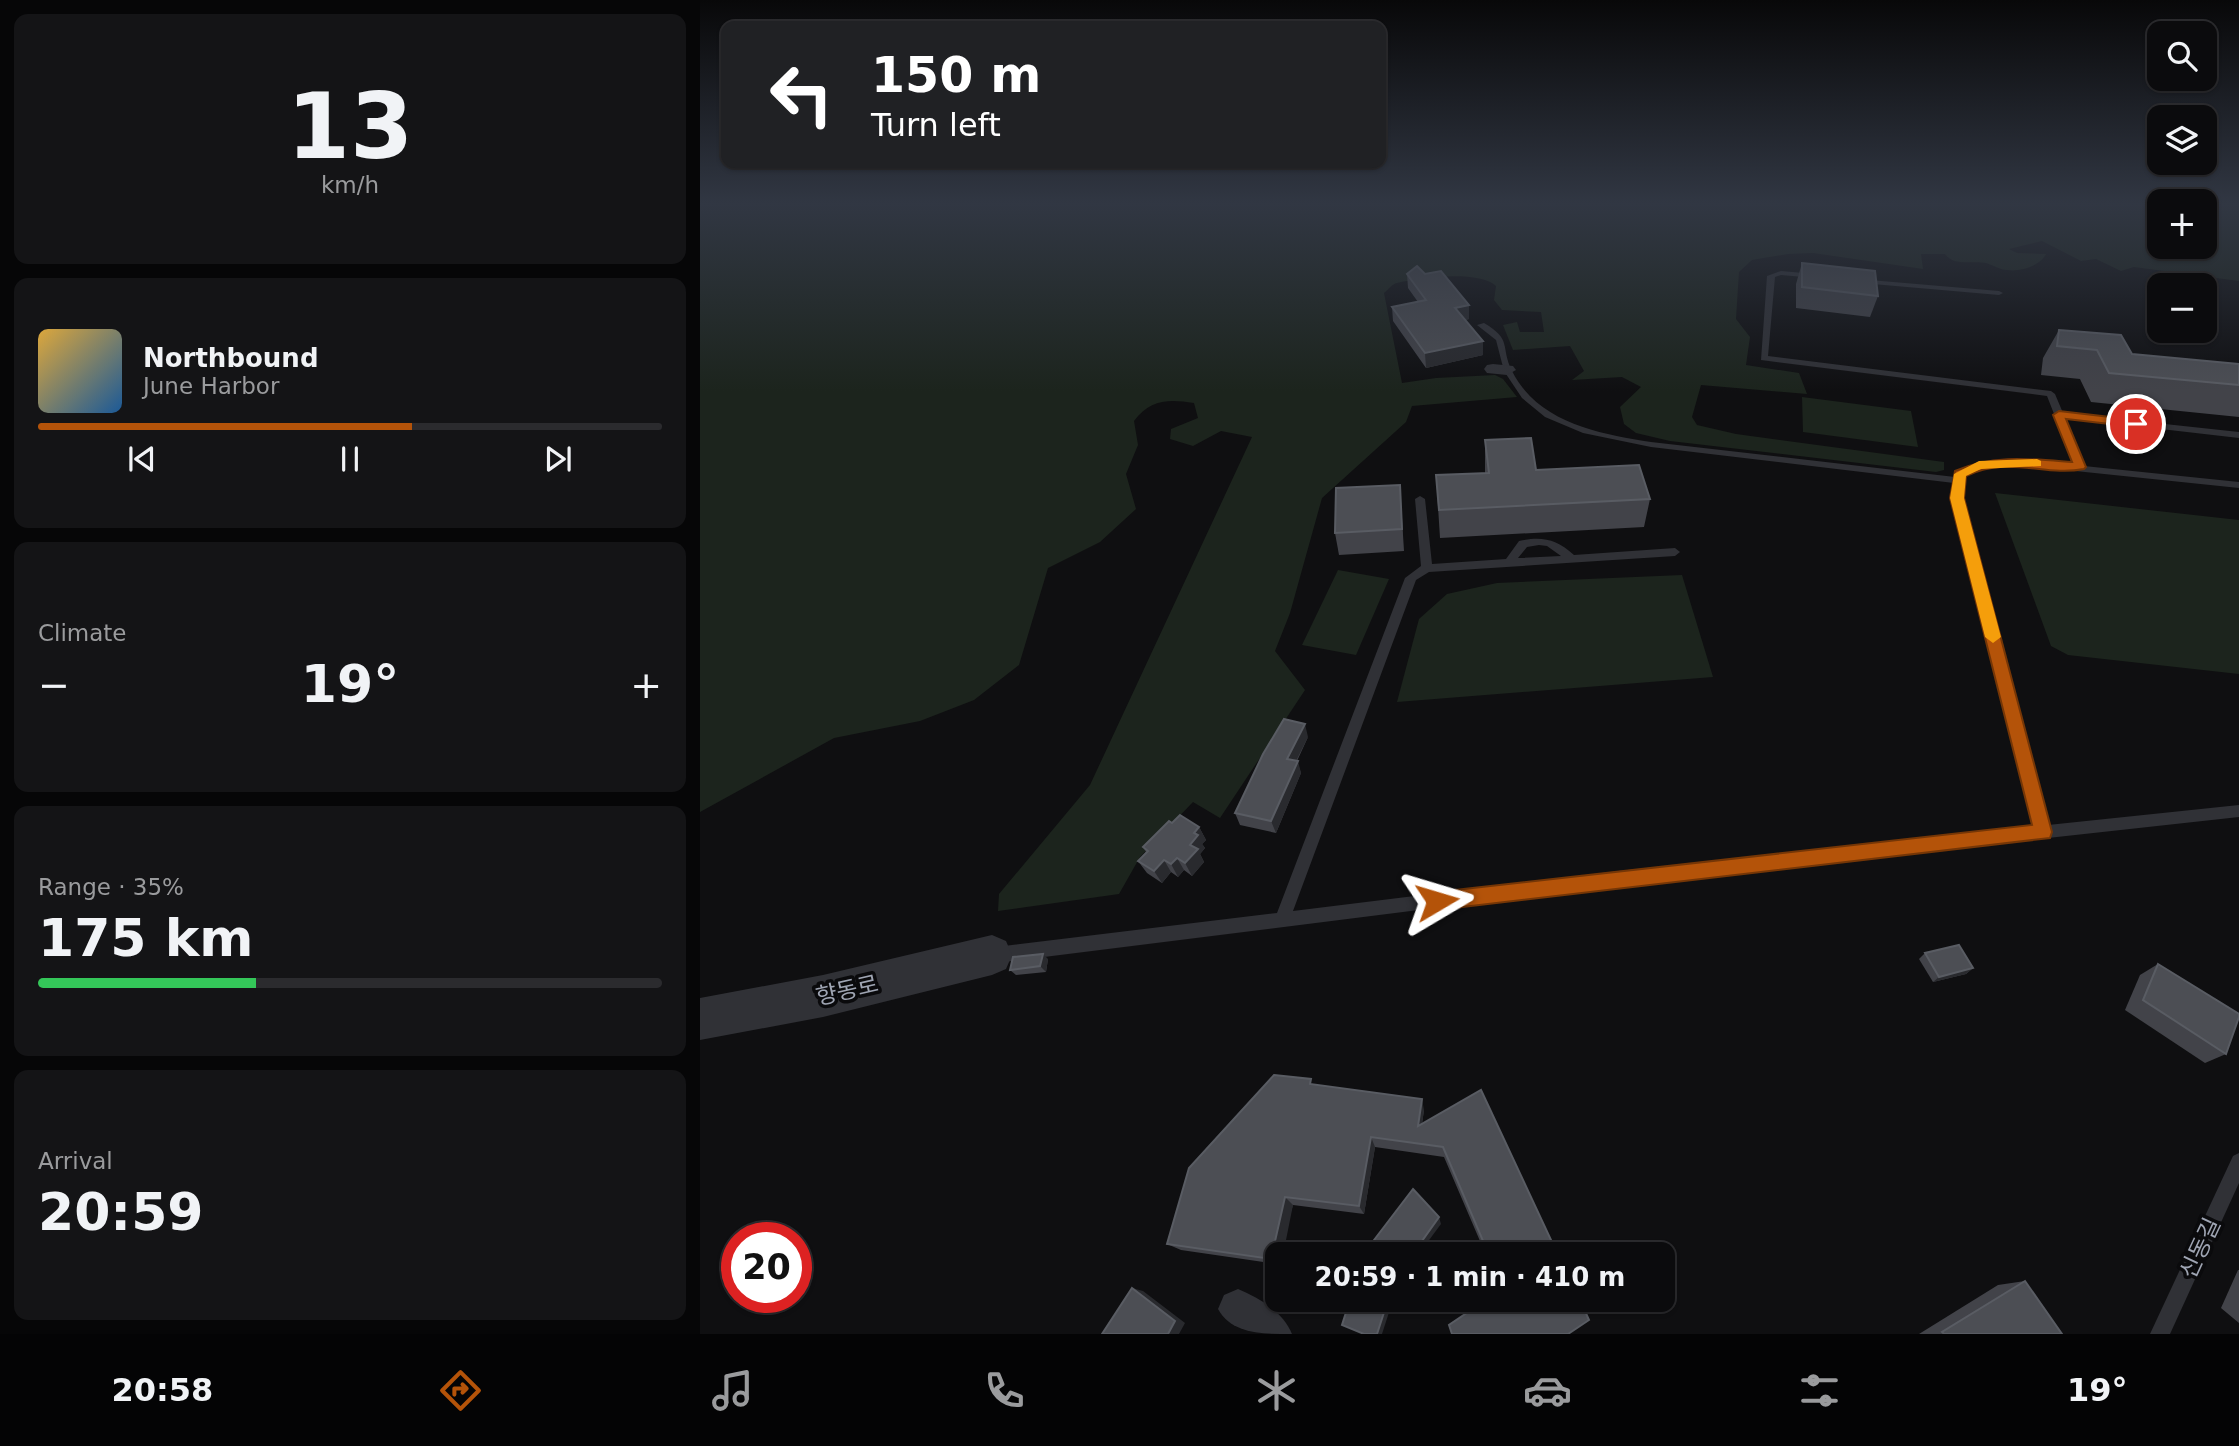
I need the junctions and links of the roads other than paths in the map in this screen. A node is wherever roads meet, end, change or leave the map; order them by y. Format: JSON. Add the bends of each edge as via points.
{"nodes":[{"id":1,"x":1820,"y":277,"type":"edge"},
{"id":2,"x":1845,"y":279,"type":"edge"},
{"id":3,"x":1999,"y":293,"type":"dead end"},
{"id":4,"x":1481,"y":325,"type":"dead end"},
{"id":5,"x":2059,"y":415,"type":"junction"},
{"id":6,"x":2239,"y":435,"type":"edge"},
{"id":7,"x":2080,"y":467,"type":"junction"},
{"id":8,"x":1959,"y":481,"type":"junction"},
{"id":9,"x":2239,"y":485,"type":"edge"},
{"id":10,"x":1420,"y":499,"type":"dead end"},
{"id":11,"x":1675,"y":552,"type":"dead end"},
{"id":12,"x":1573,"y":559,"type":"junction"},
{"id":13,"x":1509,"y":563,"type":"junction"},
{"id":14,"x":1426,"y":568,"type":"junction"},
{"id":15,"x":2239,"y":811,"type":"edge"},
{"id":16,"x":2043,"y":832,"type":"junction"},
{"id":17,"x":1282,"y":920,"type":"junction"},
{"id":18,"x":992,"y":956,"type":"joint"},
{"id":19,"x":700,"y":1019,"type":"edge"},
{"id":20,"x":2239,"y":1162,"type":"edge"},
{"id":21,"x":1238,"y":1309,"type":"dead end"},
{"id":22,"x":1272,"y":1334,"type":"edge"},
{"id":23,"x":2160,"y":1334,"type":"edge"}],
"edges":[{"from":1,"to":5,"type":"lane","via":[[1771,276],[1764,358],[2051,394]]},
{"from":2,"to":3,"type":"lane"},
{"from":4,"to":8,"type":"lane","via":[[1494,331],[1503,345],[1500,369],[1532,405],[1566,424],[1608,437]]},
{"from":5,"to":6,"type":"lane"},
{"from":5,"to":7,"type":"lane"},
{"from":7,"to":8,"type":"lane","via":[[2017,462],[1979,465],[1960,474]]},
{"from":7,"to":9,"type":"lane"},
{"from":8,"to":16,"type":"lane","via":[[1957,498]]},
{"from":10,"to":14,"type":"lane"},
{"from":11,"to":12,"type":"lane"},
{"from":12,"to":13,"type":"lane"},
{"from":12,"to":13,"type":"lane","via":[[1555,543],[1541,540],[1523,544]]},
{"from":13,"to":14,"type":"lane"},
{"from":14,"to":17,"type":"lane","via":[[1411,578]]},
{"from":15,"to":16,"type":"lane"},
{"from":16,"to":17,"type":"lane"},
{"from":17,"to":18,"type":"lane"},
{"from":18,"to":19,"type":"street","name":"향동로"},
{"from":20,"to":23,"type":"lane","name":"신동길"},
{"from":21,"to":22,"type":"street"}]}
